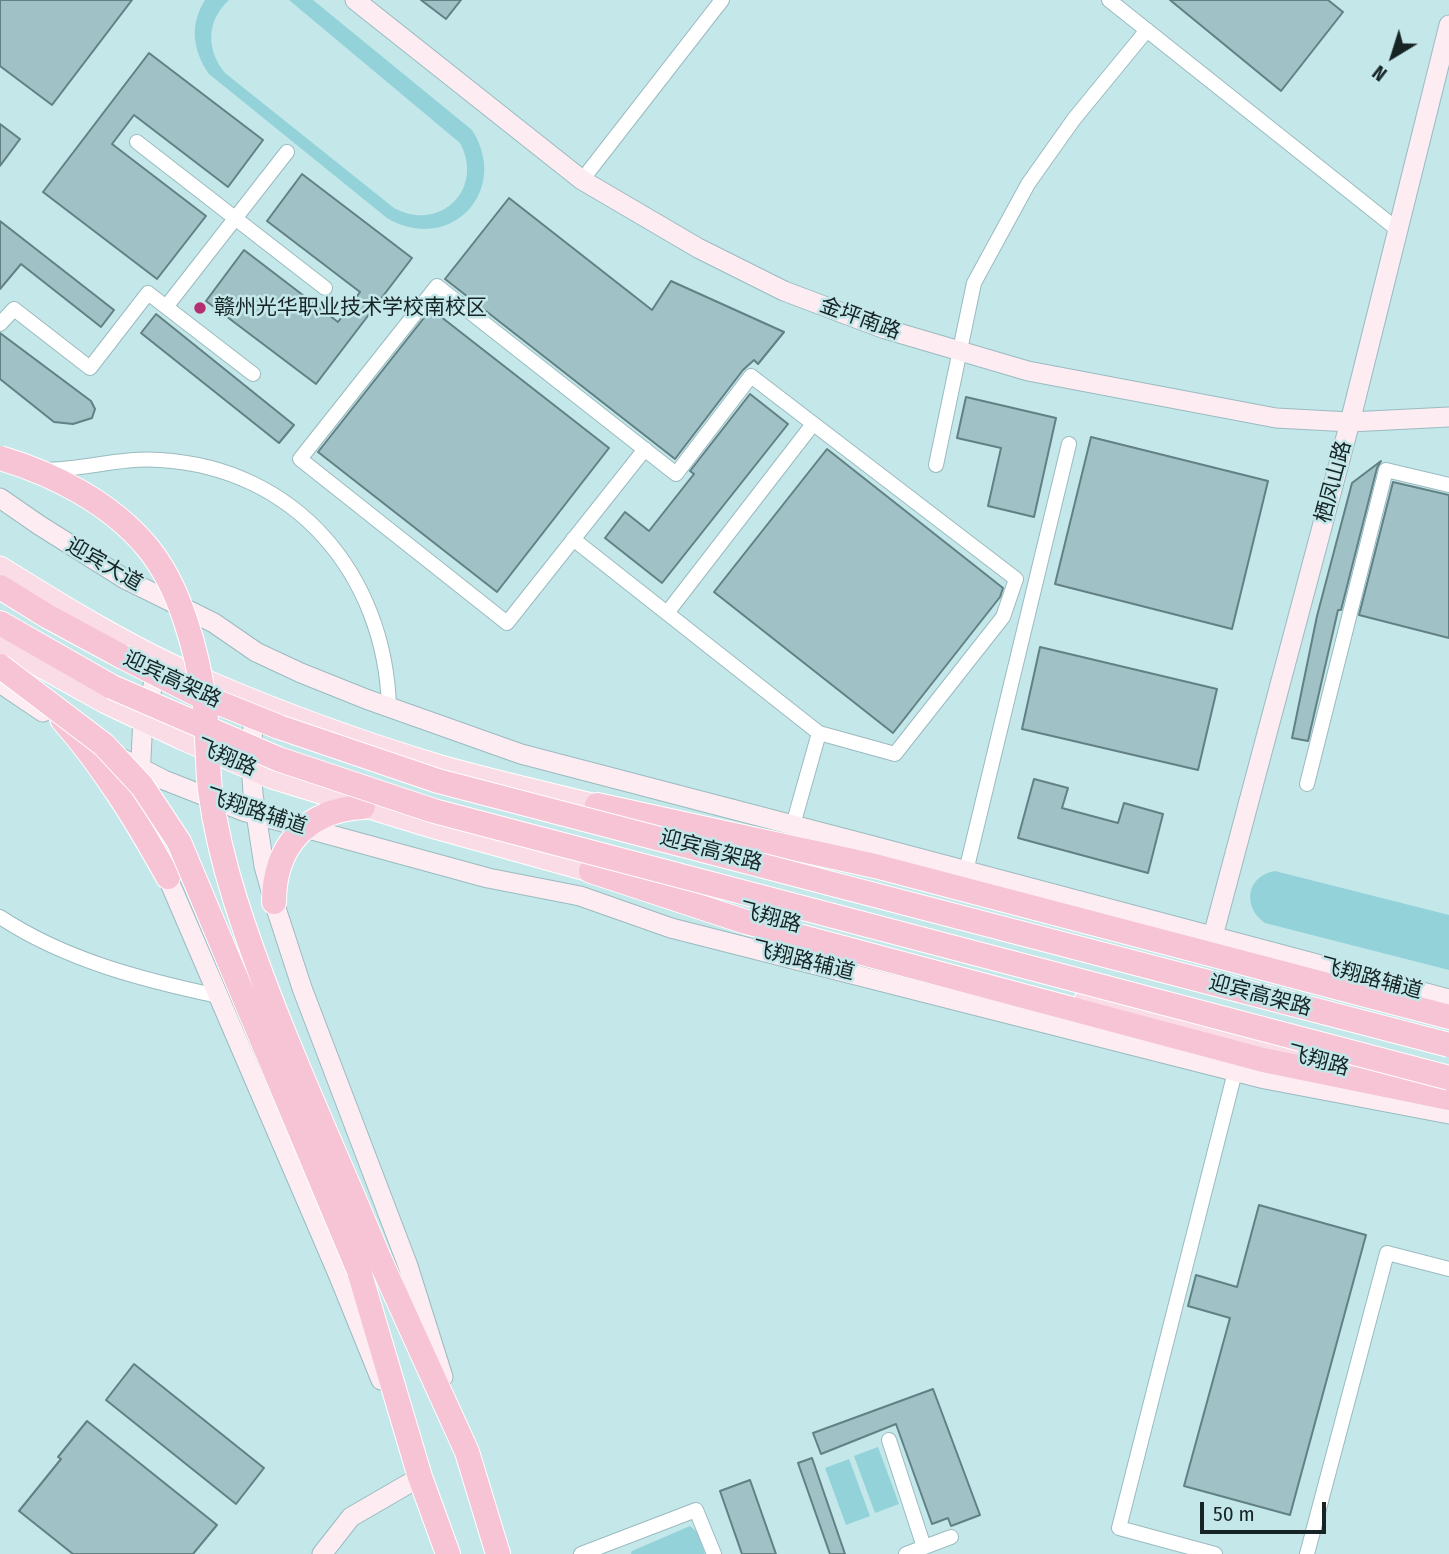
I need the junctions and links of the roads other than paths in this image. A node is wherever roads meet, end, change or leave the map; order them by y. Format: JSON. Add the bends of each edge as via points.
{"nodes":[{"id":1,"x":355,"y":0,"type":"edge"},
{"id":2,"x":722,"y":0,"type":"edge"},
{"id":3,"x":1109,"y":0,"type":"edge"},
{"id":4,"x":1449,"y":26,"type":"edge"},
{"id":5,"x":1147,"y":30,"type":"junction"},
{"id":6,"x":137,"y":142,"type":"dead end"},
{"id":7,"x":287,"y":152,"type":"dead end"},
{"id":8,"x":582,"y":180,"type":"junction"},
{"id":9,"x":235,"y":219,"type":"junction"},
{"id":10,"x":1398,"y":230,"type":"junction"},
{"id":11,"x":325,"y":288,"type":"dead end"},
{"id":12,"x":166,"y":307,"type":"junction"},
{"id":13,"x":0,"y":324,"type":"edge"},
{"id":14,"x":959,"y":351,"type":"junction"},
{"id":15,"x":253,"y":374,"type":"dead end"},
{"id":16,"x":1449,"y":417,"type":"edge"},
{"id":17,"x":1350,"y":422,"type":"junction"},
{"id":18,"x":813,"y":424,"type":"junction"},
{"id":19,"x":1069,"y":444,"type":"dead end"},
{"id":20,"x":645,"y":449,"type":"junction"},
{"id":21,"x":0,"y":458,"type":"edge"},
{"id":22,"x":936,"y":465,"type":"dead end"},
{"id":23,"x":0,"y":468,"type":"edge"},
{"id":24,"x":1449,"y":485,"type":"edge"},
{"id":25,"x":0,"y":498,"type":"edge"},
{"id":26,"x":573,"y":540,"type":"junction"},
{"id":27,"x":0,"y":567,"type":"edge"},
{"id":28,"x":0,"y":587,"type":"edge"},
{"id":29,"x":667,"y":613,"type":"junction"},
{"id":30,"x":0,"y":623,"type":"edge"},
{"id":31,"x":214,"y":623,"type":"joint"},
{"id":32,"x":0,"y":644,"type":"edge"},
{"id":33,"x":0,"y":656,"type":"edge"},
{"id":34,"x":161,"y":659,"type":"junction"},
{"id":35,"x":0,"y":666,"type":"edge"},
{"id":36,"x":0,"y":683,"type":"edge"},
{"id":37,"x":254,"y":699,"type":"junction"},
{"id":38,"x":389,"y":707,"type":"junction"},
{"id":39,"x":143,"y":720,"type":"junction"},
{"id":40,"x":72,"y":731,"type":"junction"},
{"id":41,"x":819,"y":733,"type":"junction"},
{"id":42,"x":139,"y":768,"type":"junction"},
{"id":43,"x":252,"y":769,"type":"junction"},
{"id":44,"x":1307,"y":784,"type":"dead end"},
{"id":45,"x":597,"y":805,"type":"junction"},
{"id":46,"x":363,"y":807,"type":"junction"},
{"id":47,"x":256,"y":814,"type":"junction"},
{"id":48,"x":793,"y":825,"type":"junction"},
{"id":49,"x":304,"y":828,"type":"junction"},
{"id":50,"x":966,"y":871,"type":"junction"},
{"id":51,"x":591,"y":872,"type":"junction"},
{"id":52,"x":168,"y":877,"type":"junction"},
{"id":53,"x":274,"y":902,"type":"junction"},
{"id":54,"x":0,"y":917,"type":"edge"},
{"id":55,"x":1213,"y":936,"type":"junction"},
{"id":56,"x":218,"y":996,"type":"junction"},
{"id":57,"x":1449,"y":999,"type":"edge"},
{"id":58,"x":1449,"y":1017,"type":"edge"},
{"id":59,"x":1449,"y":1030,"type":"edge"},
{"id":60,"x":1449,"y":1045,"type":"edge"},
{"id":61,"x":1235,"y":1072,"type":"junction"},
{"id":62,"x":1449,"y":1078,"type":"edge"},
{"id":63,"x":1449,"y":1096,"type":"edge"},
{"id":64,"x":1449,"y":1114,"type":"edge"},
{"id":65,"x":369,"y":1264,"type":"junction"},
{"id":66,"x":1449,"y":1269,"type":"edge"},
{"id":67,"x":889,"y":1440,"type":"dead end"},
{"id":68,"x":467,"y":1452,"type":"junction"},
{"id":69,"x":420,"y":1477,"type":"junction"},
{"id":70,"x":951,"y":1537,"type":"dead end"},
{"id":71,"x":924,"y":1547,"type":"junction"},
{"id":72,"x":610,"y":1549,"type":"edge"},
{"id":73,"x":322,"y":1554,"type":"edge"},
{"id":74,"x":448,"y":1554,"type":"edge"},
{"id":75,"x":498,"y":1554,"type":"edge"},
{"id":76,"x":581,"y":1554,"type":"edge"},
{"id":77,"x":714,"y":1554,"type":"edge"},
{"id":78,"x":906,"y":1554,"type":"edge"},
{"id":79,"x":1214,"y":1554,"type":"edge"},
{"id":80,"x":1307,"y":1554,"type":"edge"}],
"edges":[{"from":1,"to":8,"type":"street","name":"金坪南路"},
{"from":2,"to":8,"type":"street"},
{"from":3,"to":5,"type":"street"},
{"from":4,"to":10,"type":"street","name":"栖凤山路"},
{"from":5,"to":10,"type":"street"},
{"from":5,"to":14,"type":"street","via":[[1028,184],[974,283]]},
{"from":6,"to":9,"type":"street"},
{"from":7,"to":9,"type":"street"},
{"from":8,"to":14,"type":"street","name":"金坪南路","via":[[698,248],[785,291]]},
{"from":9,"to":11,"type":"street"},
{"from":9,"to":12,"type":"street"},
{"from":10,"to":17,"type":"street","name":"栖凤山路"},
{"from":12,"to":13,"type":"street","via":[[148,293],[90,368],[14,309]]},
{"from":12,"to":15,"type":"street"},
{"from":14,"to":17,"type":"street","name":"金坪南路","via":[[1028,371],[1276,418]]},
{"from":14,"to":22,"type":"street"},
{"from":16,"to":17,"type":"street","name":"金坪南路"},
{"from":17,"to":55,"type":"street","name":"栖凤山路"},
{"from":18,"to":20,"type":"street","via":[[751,376],[676,474]]},
{"from":18,"to":29,"type":"street"},
{"from":18,"to":41,"type":"street","via":[[1016,579],[1003,617],[895,754]]},
{"from":19,"to":50,"type":"street"},
{"from":20,"to":26,"type":"street"},
{"from":20,"to":26,"type":"street","via":[[437,286],[300,459],[507,623]]},
{"from":21,"to":65,"type":"highway","bridge":true,"via":[[67,485],[112,513],[149,548],[176,596],[193,643],[204,701],[210,789],[234,897]]},
{"from":23,"to":38,"type":"street","via":[[58,470],[160,460],[210,468],[257,486],[317,530],[361,589],[379,634]]},
{"from":24,"to":44,"type":"street","via":[[1386,470]]},
{"from":25,"to":31,"type":"street","name":"迎宾大道","via":[[125,579]]},
{"from":26,"to":29,"type":"street"},
{"from":27,"to":34,"type":"main road"},
{"from":28,"to":60,"type":"highway","name":"迎宾高架路","bridge":true,"via":[[47,617],[192,692],[438,781]]},
{"from":29,"to":41,"type":"street"},
{"from":30,"to":62,"type":"highway","name":"迎宾高架路","bridge":true,"via":[[112,687],[188,721],[278,759],[434,811]]},
{"from":31,"to":38,"type":"street","name":"飞翔路辅道","via":[[256,652]]},
{"from":32,"to":39,"type":"main road","name":"飞翔路"},
{"from":33,"to":40,"type":"highway"},
{"from":34,"to":37,"type":"main road"},
{"from":34,"to":39,"type":"street"},
{"from":35,"to":65,"type":"highway","bridge":true,"via":[[104,746],[142,786],[179,842]]},
{"from":36,"to":40,"type":"street"},
{"from":37,"to":43,"type":"street"},
{"from":37,"to":45,"type":"main road","via":[[441,766]]},
{"from":38,"to":48,"type":"street","name":"飞翔路辅道","via":[[522,754]]},
{"from":39,"to":42,"type":"street"},
{"from":39,"to":43,"type":"main road","name":"飞翔路"},
{"from":40,"to":42,"type":"street"},
{"from":40,"to":52,"type":"highway","via":[[122,798]]},
{"from":41,"to":48,"type":"street"},
{"from":42,"to":47,"type":"street","name":"飞翔路辅道"},
{"from":42,"to":52,"type":"street","via":[[149,832]]},
{"from":43,"to":46,"type":"main road","name":"飞翔路"},
{"from":43,"to":47,"type":"street"},
{"from":45,"to":58,"type":"highway","via":[[875,866]]},
{"from":45,"to":59,"type":"main road"},
{"from":46,"to":49,"type":"highway","via":[[334,811]]},
{"from":46,"to":51,"type":"main road","name":"飞翔路"},
{"from":47,"to":49,"type":"street","name":"飞翔路辅道"},
{"from":47,"to":53,"type":"street"},
{"from":48,"to":50,"type":"street","name":"飞翔路辅道"},
{"from":49,"to":53,"type":"highway","via":[[281,859]]},
{"from":49,"to":61,"type":"street","name":"飞翔路辅道","via":[[488,878],[580,897],[671,928]]},
{"from":50,"to":55,"type":"street","name":"飞翔路辅道"},
{"from":51,"to":63,"type":"main road","name":"飞翔路"},
{"from":51,"to":63,"type":"highway","via":[[747,922],[1264,1060]]},
{"from":52,"to":56,"type":"street"},
{"from":53,"to":68,"type":"street","via":[[408,1266]]},
{"from":54,"to":56,"type":"street","via":[[87,960]]},
{"from":55,"to":57,"type":"street","name":"飞翔路辅道"},
{"from":56,"to":69,"type":"street"},
{"from":61,"to":64,"type":"street","name":"飞翔路辅道"},
{"from":61,"to":79,"type":"street","via":[[1119,1528]]},
{"from":65,"to":68,"type":"highway"},
{"from":65,"to":69,"type":"highway"},
{"from":66,"to":80,"type":"street","via":[[1387,1253]]},
{"from":67,"to":71,"type":"street"},
{"from":68,"to":75,"type":"highway"},
{"from":69,"to":73,"type":"street","via":[[351,1517]]},
{"from":69,"to":74,"type":"highway"},
{"from":70,"to":71,"type":"street"},
{"from":71,"to":78,"type":"street"},
{"from":72,"to":76,"type":"street"},
{"from":72,"to":77,"type":"street","via":[[696,1510]]}]}
